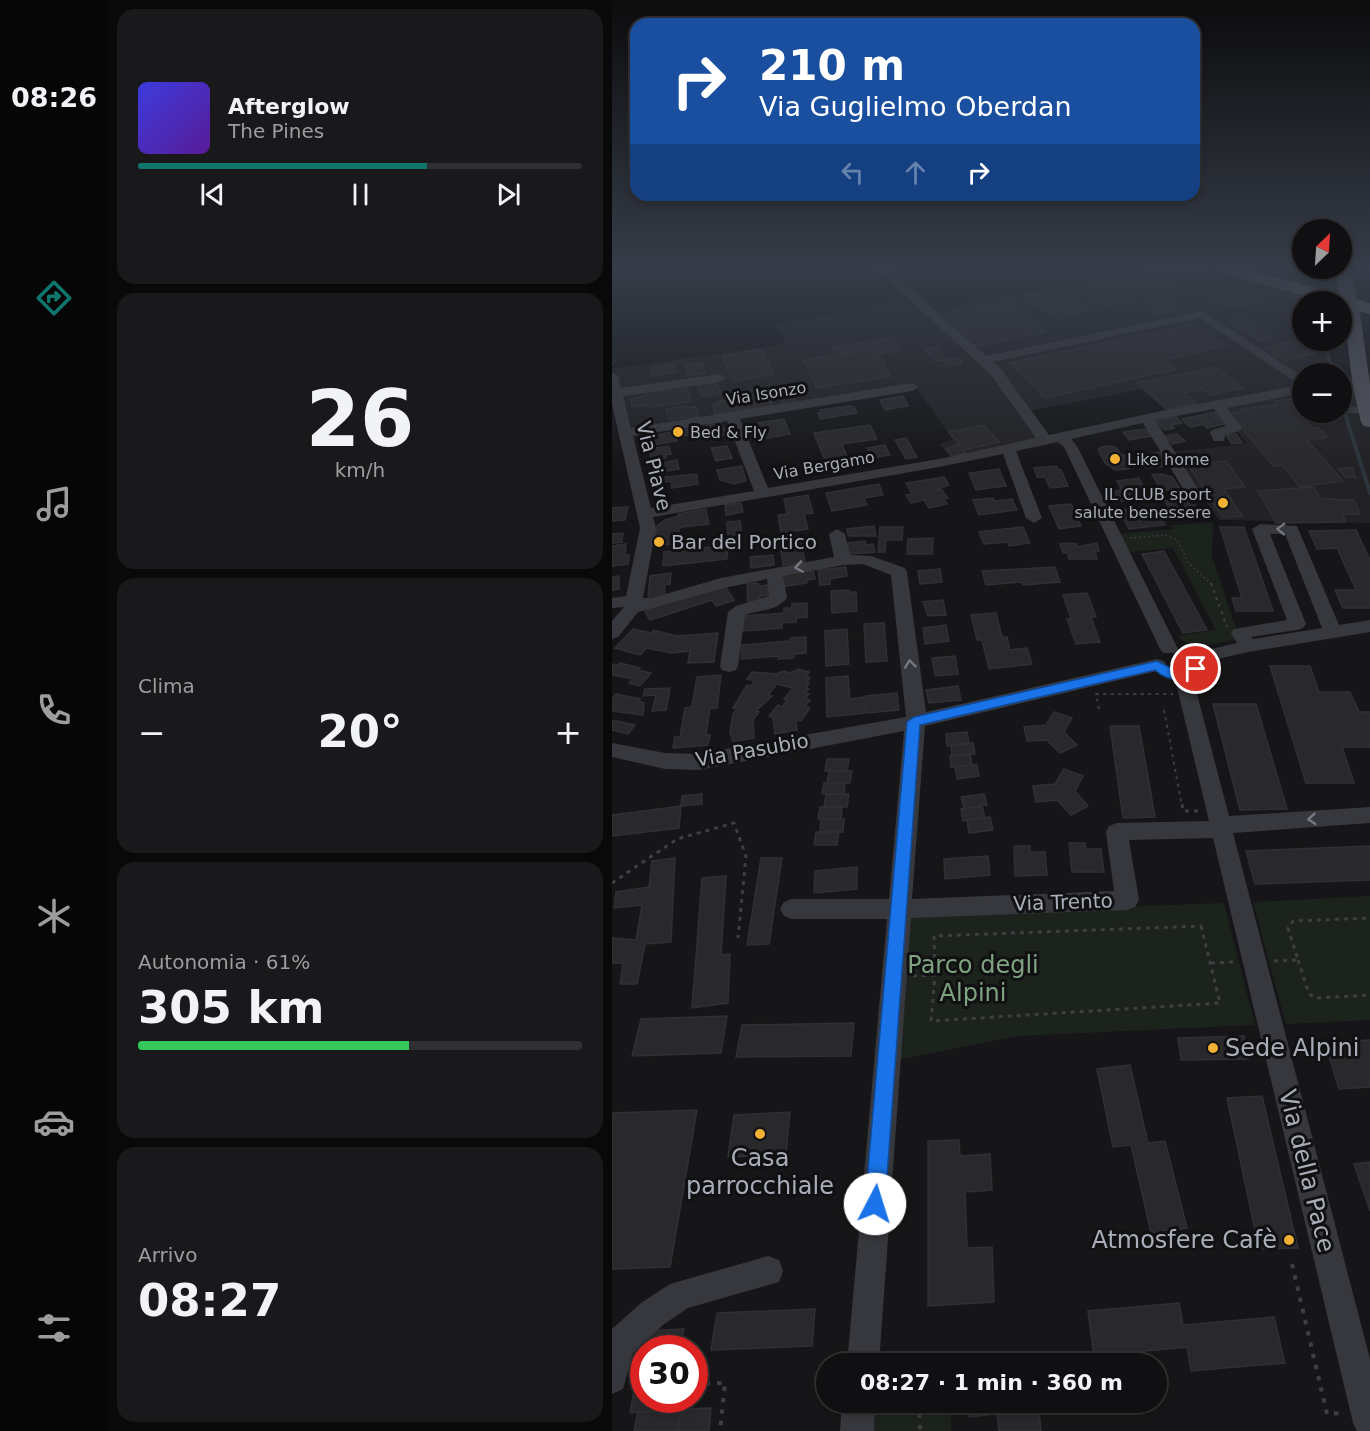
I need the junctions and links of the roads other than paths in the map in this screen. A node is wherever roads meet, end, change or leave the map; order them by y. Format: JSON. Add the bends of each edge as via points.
{"nodes":[{"id":1,"x":953,"y":335,"type":"edge"},
{"id":2,"x":1107,"y":335,"type":"edge"},
{"id":3,"x":1233,"y":335,"type":"edge"},
{"id":4,"x":1355,"y":335,"type":"edge"},
{"id":5,"x":982,"y":362,"type":"junction"},
{"id":6,"x":1292,"y":375,"type":"edge"},
{"id":7,"x":612,"y":376,"type":"edge"},
{"id":8,"x":720,"y":378,"type":"dead end"},
{"id":9,"x":1352,"y":382,"type":"edge"},
{"id":10,"x":1361,"y":382,"type":"junction"},
{"id":11,"x":912,"y":387,"type":"dead end"},
{"id":12,"x":1292,"y":391,"type":"edge"},
{"id":13,"x":617,"y":400,"type":"junction"},
{"id":14,"x":1272,"y":402,"type":"dead end"},
{"id":15,"x":1217,"y":404,"type":"junction"},
{"id":16,"x":1354,"y":412,"type":"edge"},
{"id":17,"x":732,"y":417,"type":"junction"},
{"id":18,"x":1147,"y":418,"type":"junction"},
{"id":19,"x":625,"y":433,"type":"junction"},
{"id":20,"x":1061,"y":436,"type":"junction"},
{"id":21,"x":1219,"y":438,"type":"dead end"},
{"id":22,"x":1045,"y":440,"type":"junction"},
{"id":23,"x":1008,"y":448,"type":"junction"},
{"id":24,"x":1192,"y":492,"type":"dead end"},
{"id":25,"x":763,"y":494,"type":"junction"},
{"id":26,"x":645,"y":514,"type":"junction"},
{"id":27,"x":1034,"y":518,"type":"dead end"},
{"id":28,"x":837,"y":534,"type":"dead end"},
{"id":29,"x":1304,"y":559,"type":"junction"},
{"id":30,"x":843,"y":560,"type":"junction"},
{"id":31,"x":1272,"y":560,"type":"junction"},
{"id":32,"x":774,"y":572,"type":"junction"},
{"id":33,"x":612,"y":603,"type":"edge"},
{"id":34,"x":633,"y":604,"type":"junction"},
{"id":35,"x":1297,"y":624,"type":"junction"},
{"id":36,"x":1330,"y":626,"type":"junction"},
{"id":37,"x":1370,"y":626,"type":"edge"},
{"id":38,"x":612,"y":633,"type":"edge"},
{"id":39,"x":1241,"y":648,"type":"junction"},
{"id":40,"x":1169,"y":649,"type":"junction"},
{"id":41,"x":1157,"y":665,"type":"junction"},
{"id":42,"x":729,"y":666,"type":"dead end"},
{"id":43,"x":1189,"y":676,"type":"junction"},
{"id":44,"x":914,"y":722,"type":"junction"},
{"id":45,"x":612,"y":750,"type":"edge"},
{"id":46,"x":1370,"y":815,"type":"edge"},
{"id":47,"x":1214,"y":822,"type":"junction"},
{"id":48,"x":792,"y":909,"type":"dead end"},
{"id":49,"x":899,"y":909,"type":"junction"},
{"id":50,"x":768,"y":1271,"type":"dead end"},
{"id":51,"x":616,"y":1345,"type":"edge"},
{"id":52,"x":864,"y":1353,"type":"edge"},
{"id":53,"x":612,"y":1378,"type":"edge"},
{"id":54,"x":859,"y":1413,"type":"edge"},
{"id":55,"x":1359,"y":1418,"type":"edge"},
{"id":56,"x":857,"y":1431,"type":"edge"}],
"edges":[{"from":1,"to":5,"type":"street"},
{"from":2,"to":5,"type":"street"},
{"from":3,"to":6,"type":"street"},
{"from":4,"to":10,"type":"main road","bridge":true},
{"from":5,"to":22,"type":"street","via":[[996,372]]},
{"from":7,"to":13,"type":"street","name":"Via Piave"},
{"from":8,"to":13,"type":"street"},
{"from":9,"to":10,"type":"street"},
{"from":10,"to":16,"type":"main road"},
{"from":11,"to":17,"type":"street","name":"Via Isonzo"},
{"from":12,"to":15,"type":"street","name":"Via Bergamo"},
{"from":13,"to":19,"type":"street","name":"Via Piave"},
{"from":14,"to":15,"type":"street","name":"Via Bergamo"},
{"from":15,"to":18,"type":"street","name":"Via Bergamo"},
{"from":15,"to":21,"type":"street","via":[[1235,429],[1217,433]]},
{"from":17,"to":19,"type":"street","name":"Via Isonzo"},
{"from":17,"to":25,"type":"street"},
{"from":18,"to":20,"type":"street","name":"Via Bergamo"},
{"from":18,"to":24,"type":"street"},
{"from":19,"to":26,"type":"street","name":"Via Piave","via":[[624,454]]},
{"from":20,"to":22,"type":"street","name":"Via Bergamo"},
{"from":20,"to":40,"type":"street","via":[[1070,446]]},
{"from":22,"to":23,"type":"street","name":"Via Bergamo"},
{"from":23,"to":25,"type":"street","name":"Via Bergamo"},
{"from":23,"to":27,"type":"street"},
{"from":25,"to":26,"type":"street","name":"Via Bergamo"},
{"from":26,"to":34,"type":"street","name":"Via Piave","via":[[648,528]]},
{"from":28,"to":30,"type":"street"},
{"from":29,"to":31,"type":"street"},
{"from":29,"to":31,"type":"street","one_way":true,"via":[[1291,529],[1260,529]]},
{"from":29,"to":36,"type":"street"},
{"from":30,"to":32,"type":"street","one_way":true},
{"from":44,"to":30,"type":"street","one_way":true,"via":[[916,711],[898,572],[865,559]]},
{"from":31,"to":35,"type":"street"},
{"from":32,"to":34,"type":"street","via":[[655,603]]},
{"from":32,"to":42,"type":"street","via":[[778,598],[736,612]]},
{"from":33,"to":34,"type":"street"},
{"from":34,"to":38,"type":"street","name":"Via Piave"},
{"from":35,"to":36,"type":"street"},
{"from":35,"to":39,"type":"street","via":[[1240,633]]},
{"from":36,"to":37,"type":"street"},
{"from":36,"to":39,"type":"street"},
{"from":39,"to":43,"type":"street"},
{"from":40,"to":41,"type":"street","via":[[1157,656]]},
{"from":40,"to":43,"type":"street","via":[[1185,650]]},
{"from":41,"to":43,"type":"street","via":[[1169,674]]},
{"from":41,"to":44,"type":"street","name":"Via Pasubio"},
{"from":43,"to":47,"type":"street","name":"Via della Pace"},
{"from":44,"to":45,"type":"street","name":"Via Pasubio","via":[[698,762],[665,761]]},
{"from":44,"to":49,"type":"street"},
{"from":46,"to":47,"type":"street","one_way":true},
{"from":47,"to":49,"type":"street","name":"Via Trento","via":[[1117,832],[1127,900]]},
{"from":47,"to":55,"type":"street","name":"Via della Pace","via":[[1254,961]]},
{"from":48,"to":49,"type":"street","name":"Via Trento"},
{"from":49,"to":52,"type":"street"},
{"from":50,"to":51,"type":"street","via":[[681,1295]]},
{"from":51,"to":53,"type":"street"},
{"from":54,"to":56,"type":"street"}]}
